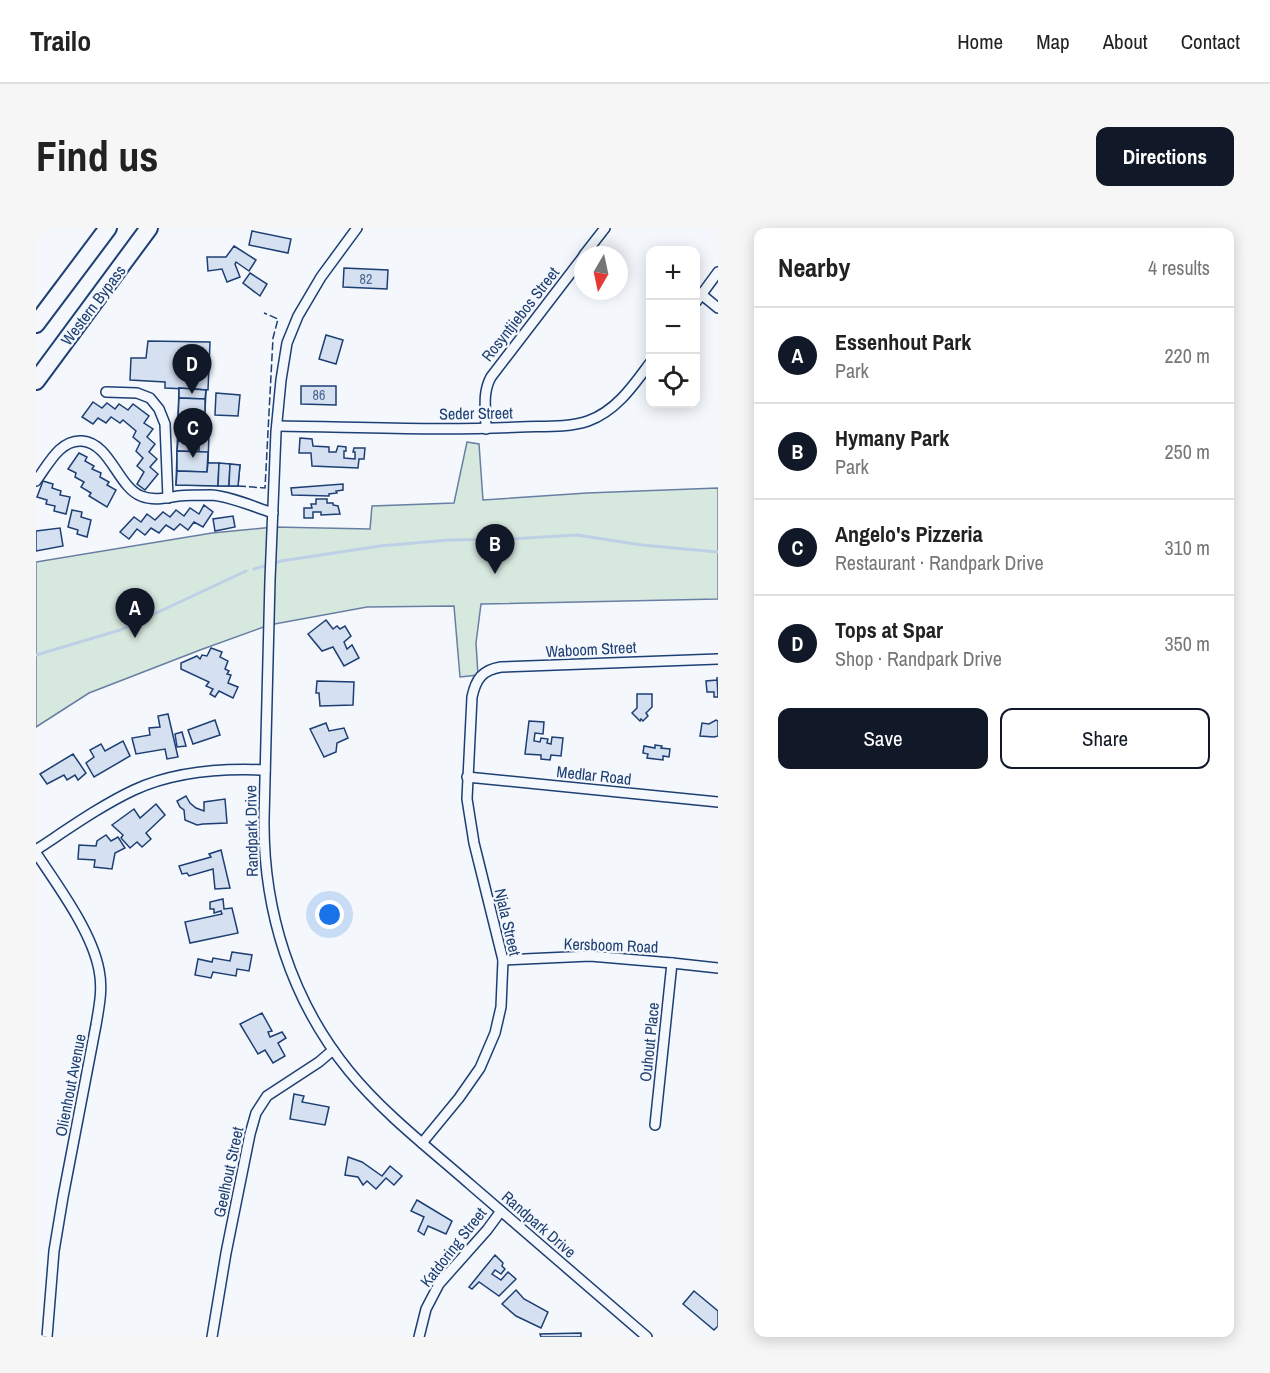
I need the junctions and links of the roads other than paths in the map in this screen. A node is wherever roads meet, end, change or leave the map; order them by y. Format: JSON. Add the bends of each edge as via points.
{"nodes":[{"id":1,"x":108,"y":228,"type":"edge"},
{"id":2,"x":149,"y":228,"type":"edge"},
{"id":3,"x":357,"y":228,"type":"edge"},
{"id":4,"x":605,"y":228,"type":"edge"},
{"id":5,"x":592,"y":246,"type":"edge"},
{"id":6,"x":574,"y":269,"type":"edge"},
{"id":7,"x":718,"y":272,"type":"edge"},
{"id":8,"x":700,"y":295,"type":"edge"},
{"id":9,"x":700,"y":299,"type":"edge"},
{"id":10,"x":718,"y":308,"type":"edge"},
{"id":11,"x":36,"y":324,"type":"edge"},
{"id":12,"x":646,"y":369,"type":"edge"},
{"id":13,"x":36,"y":381,"type":"edge"},
{"id":14,"x":106,"y":392,"type":"dead end"},
{"id":15,"x":277,"y":426,"type":"junction"},
{"id":16,"x":486,"y":429,"type":"junction"},
{"id":17,"x":36,"y":481,"type":"edge"},
{"id":18,"x":168,"y":498,"type":"junction"},
{"id":19,"x":273,"y":513,"type":"junction"},
{"id":20,"x":718,"y":659,"type":"edge"},
{"id":21,"x":475,"y":687,"type":"joint"},
{"id":22,"x":265,"y":770,"type":"junction"},
{"id":23,"x":467,"y":777,"type":"junction"},
{"id":24,"x":718,"y":802,"type":"edge"},
{"id":25,"x":36,"y":851,"type":"edge"},
{"id":26,"x":503,"y":960,"type":"junction"},
{"id":27,"x":672,"y":963,"type":"junction"},
{"id":28,"x":718,"y":968,"type":"edge"},
{"id":29,"x":333,"y":1050,"type":"junction"},
{"id":30,"x":655,"y":1125,"type":"dead end"},
{"id":31,"x":422,"y":1143,"type":"junction"},
{"id":32,"x":501,"y":1211,"type":"junction"},
{"id":33,"x":47,"y":1337,"type":"edge"},
{"id":34,"x":212,"y":1337,"type":"edge"},
{"id":35,"x":419,"y":1337,"type":"edge"},
{"id":36,"x":647,"y":1337,"type":"edge"}],
"edges":[{"from":1,"to":11,"type":"highway","name":"Western Bypass"},
{"from":2,"to":13,"type":"highway","name":"Western Bypass"},
{"from":3,"to":15,"type":"street","name":"Randpark Drive","via":[[321,277],[291,332]]},
{"from":4,"to":5,"type":"street","name":"Rosyntjiebos Street"},
{"from":6,"to":16,"type":"street","name":"Rosyntjiebos Street","via":[[491,377],[485,397]]},
{"from":7,"to":8,"type":"street"},
{"from":9,"to":10,"type":"street"},
{"from":12,"to":16,"type":"street","name":"Seder Street","via":[[623,398],[586,422]]},
{"from":14,"to":18,"type":"street","via":[[137,393],[150,398],[159,409],[165,424]]},
{"from":15,"to":16,"type":"street","name":"Seder Street"},
{"from":15,"to":19,"type":"street","name":"Randpark Drive"},
{"from":17,"to":18,"type":"street","via":[[66,444],[90,442],[106,455],[132,491],[150,498]]},
{"from":18,"to":19,"type":"street","via":[[212,495]]},
{"from":19,"to":22,"type":"street","name":"Randpark Drive"},
{"from":20,"to":21,"type":"street","name":"Waboom Street","via":[[501,668],[485,672]]},
{"from":21,"to":23,"type":"street","name":"Njala Street"},
{"from":22,"to":25,"type":"street","via":[[198,772],[149,784],[111,802]]},
{"from":22,"to":29,"type":"street","name":"Randpark Drive","via":[[264,845],[272,912],[297,985]]},
{"from":23,"to":24,"type":"street","name":"Medlar Road"},
{"from":23,"to":26,"type":"street","name":"Njala Street","via":[[466,799],[474,843]]},
{"from":25,"to":33,"type":"street","name":"Olienhout Avenue","via":[[88,940],[100,982],[100,1003],[54,1251]]},
{"from":26,"to":27,"type":"street","name":"Kersboom Road","via":[[590,957]]},
{"from":26,"to":31,"type":"street","name":"Njala Street","via":[[501,1007],[484,1060]]},
{"from":27,"to":28,"type":"street","name":"Kersboom Road"},
{"from":27,"to":30,"type":"street","name":"Ouhout Place"},
{"from":29,"to":31,"type":"street","name":"Randpark Drive","via":[[374,1099]]},
{"from":29,"to":34,"type":"street","name":"Geelhout Street","via":[[267,1096],[256,1113]]},
{"from":31,"to":32,"type":"street","name":"Randpark Drive"},
{"from":32,"to":35,"type":"street","name":"Katdoring Street","via":[[439,1284],[426,1309]]},
{"from":32,"to":36,"type":"street","name":"Randpark Drive"}]}
